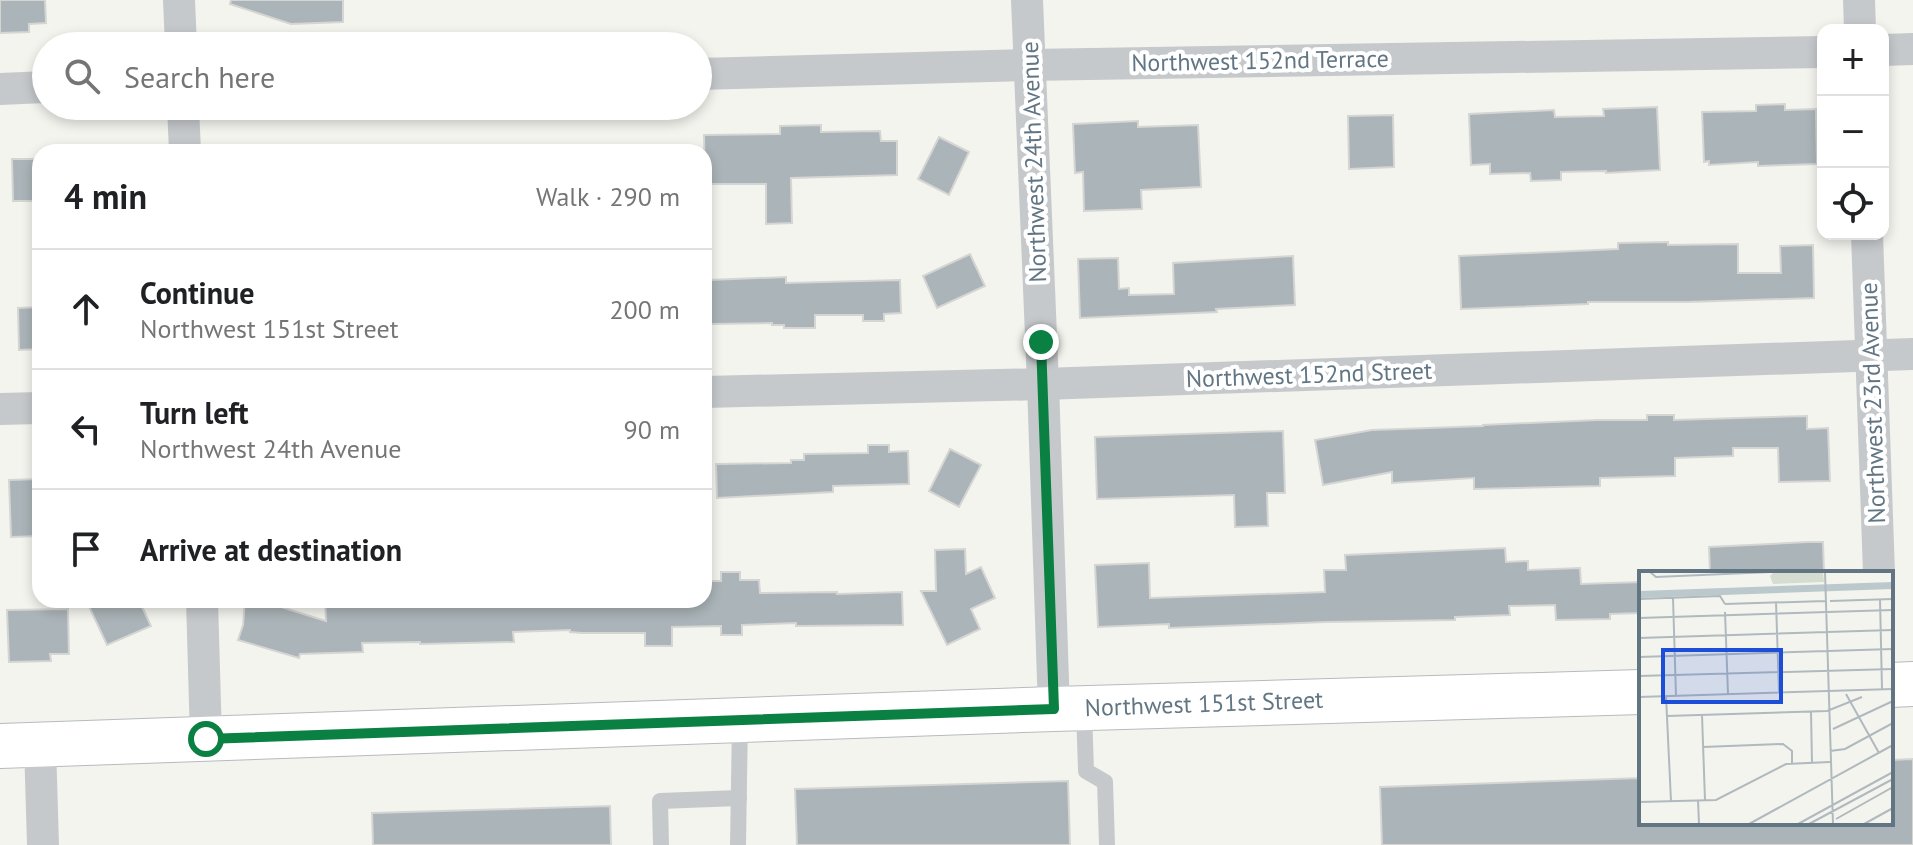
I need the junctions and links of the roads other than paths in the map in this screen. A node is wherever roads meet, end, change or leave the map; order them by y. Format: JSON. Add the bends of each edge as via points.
{"nodes":[{"id":1,"x":179,"y":0,"type":"edge"},
{"id":2,"x":1027,"y":0,"type":"edge"},
{"id":3,"x":1859,"y":0,"type":"edge"},
{"id":4,"x":1860,"y":24,"type":"edge"},
{"id":5,"x":180,"y":32,"type":"edge"},
{"id":6,"x":1913,"y":49,"type":"edge"},
{"id":7,"x":1889,"y":50,"type":"edge"},
{"id":8,"x":1817,"y":52,"type":"edge"},
{"id":9,"x":1029,"y":65,"type":"junction"},
{"id":10,"x":712,"y":74,"type":"edge"},
{"id":11,"x":32,"y":88,"type":"edge"},
{"id":12,"x":0,"y":89,"type":"edge"},
{"id":13,"x":184,"y":120,"type":"edge"},
{"id":14,"x":185,"y":144,"type":"edge"},
{"id":15,"x":1867,"y":240,"type":"edge"},
{"id":16,"x":1913,"y":354,"type":"edge"},
{"id":17,"x":1871,"y":355,"type":"junction"},
{"id":18,"x":1043,"y":384,"type":"junction"},
{"id":19,"x":712,"y":392,"type":"edge"},
{"id":20,"x":32,"y":408,"type":"edge"},
{"id":21,"x":0,"y":409,"type":"edge"},
{"id":22,"x":1879,"y":571,"type":"edge"},
{"id":23,"x":202,"y":608,"type":"edge"},
{"id":24,"x":1913,"y":684,"type":"edge"},
{"id":25,"x":1893,"y":685,"type":"edge"},
{"id":26,"x":1639,"y":692,"type":"edge"},
{"id":27,"x":1069,"y":708,"type":"junction"},
{"id":28,"x":740,"y":720,"type":"junction"},
{"id":29,"x":206,"y":739,"type":"junction"},
{"id":30,"x":20,"y":746,"type":"edge"},
{"id":31,"x":739,"y":798,"type":"junction"},
{"id":32,"x":43,"y":845,"type":"edge"},
{"id":33,"x":661,"y":845,"type":"edge"},
{"id":34,"x":738,"y":845,"type":"edge"},
{"id":35,"x":1107,"y":845,"type":"edge"}],
"edges":[{"from":1,"to":5,"type":"street"},
{"from":2,"to":9,"type":"street","name":"Northwest 24th Avenue"},
{"from":3,"to":4,"type":"street"},
{"from":6,"to":7,"type":"street"},
{"from":8,"to":9,"type":"street","name":"Northwest 152nd Terrace"},
{"from":9,"to":10,"type":"street","name":"Northwest 152nd Terrace"},
{"from":9,"to":18,"type":"street","name":"Northwest 24th Avenue"},
{"from":11,"to":12,"type":"street"},
{"from":13,"to":14,"type":"street"},
{"from":15,"to":17,"type":"street","name":"Northwest 23rd Avenue"},
{"from":16,"to":17,"type":"street","name":"Northwest 152nd Street"},
{"from":17,"to":18,"type":"street","name":"Northwest 152nd Street"},
{"from":17,"to":22,"type":"street","name":"Northwest 23rd Avenue"},
{"from":18,"to":19,"type":"street","name":"Northwest 152nd Street"},
{"from":18,"to":27,"type":"street","name":"Northwest 24th Avenue"},
{"from":20,"to":21,"type":"street"},
{"from":23,"to":29,"type":"street"},
{"from":24,"to":25,"type":"street"},
{"from":26,"to":27,"type":"street","name":"Northwest 151st Street"},
{"from":27,"to":28,"type":"street","name":"Northwest 151st Street"},
{"from":27,"to":35,"type":"lane","via":[[1086,771],[1105,782]]},
{"from":28,"to":29,"type":"street","name":"Northwest 151st Street"},
{"from":28,"to":31,"type":"lane"},
{"from":29,"to":30,"type":"street","name":"Northwest 151st Street"},
{"from":30,"to":32,"type":"street"},
{"from":31,"to":33,"type":"lane","via":[[660,801]]},
{"from":31,"to":34,"type":"lane"}]}
